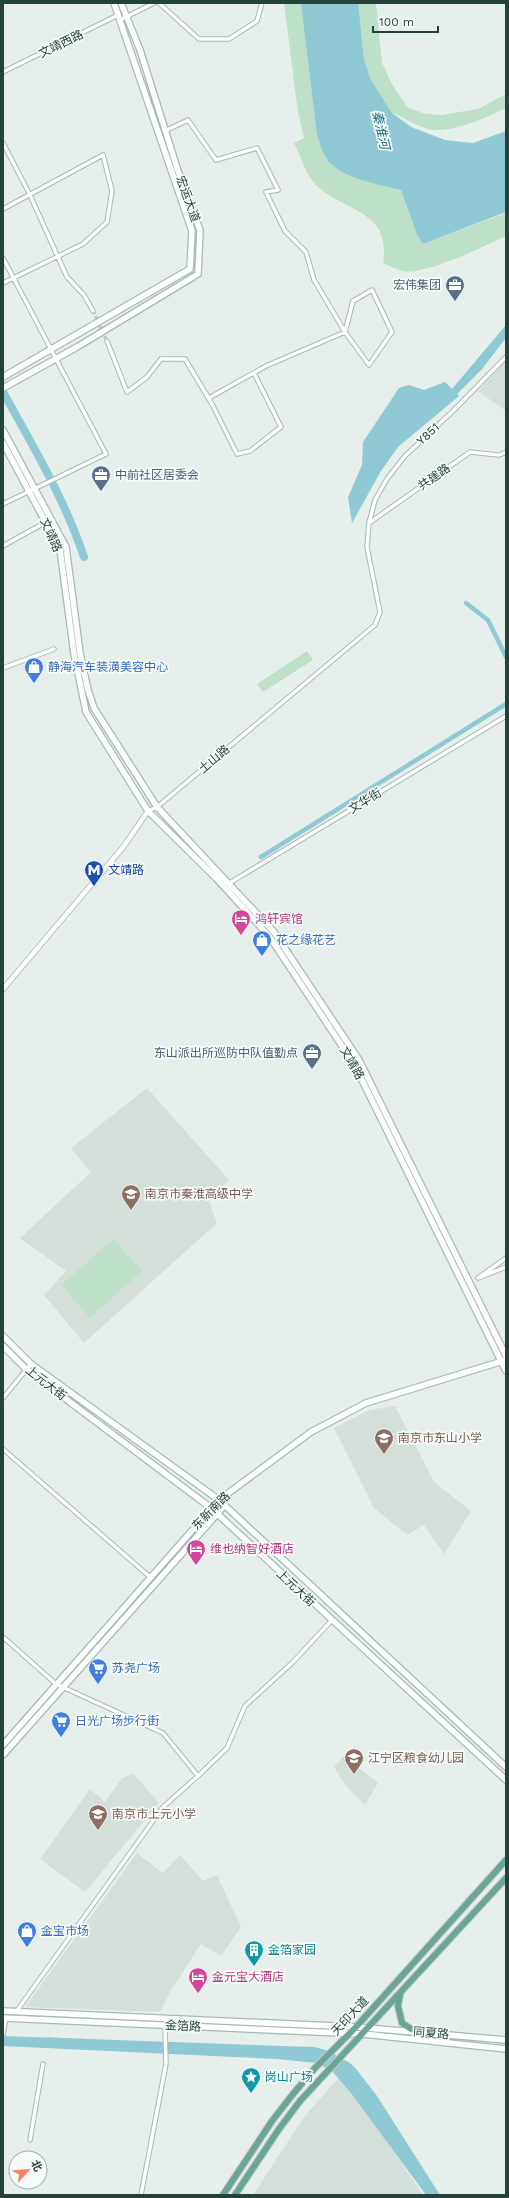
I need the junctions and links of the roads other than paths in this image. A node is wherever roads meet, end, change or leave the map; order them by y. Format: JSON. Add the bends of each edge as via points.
{"nodes":[{"id":1,"x":114,"y":3,"type":"edge"},
{"id":2,"x":121,"y":3,"type":"edge"},
{"id":3,"x":154,"y":3,"type":"edge"},
{"id":4,"x":160,"y":3,"type":"edge"},
{"id":5,"x":262,"y":3,"type":"edge"},
{"id":6,"x":126,"y":17,"type":"junction"},
{"id":7,"x":119,"y":18,"type":"junction"},
{"id":8,"x":3,"y":72,"type":"edge"},
{"id":9,"x":165,"y":131,"type":"junction"},
{"id":10,"x":3,"y":143,"type":"edge"},
{"id":11,"x":30,"y":195,"type":"junction"},
{"id":12,"x":3,"y":209,"type":"edge"},
{"id":13,"x":58,"y":256,"type":"junction"},
{"id":14,"x":3,"y":258,"type":"edge"},
{"id":15,"x":13,"y":278,"type":"junction"},
{"id":16,"x":3,"y":283,"type":"edge"},
{"id":17,"x":93,"y":311,"type":"tunnel mouth"},
{"id":18,"x":345,"y":332,"type":"junction"},
{"id":19,"x":107,"y":341,"type":"tunnel mouth"},
{"id":20,"x":50,"y":350,"type":"junction"},
{"id":21,"x":506,"y":357,"type":"edge"},
{"id":22,"x":55,"y":359,"type":"junction"},
{"id":23,"x":254,"y":372,"type":"junction"},
{"id":24,"x":3,"y":377,"type":"edge"},
{"id":25,"x":6,"y":387,"type":"edge"},
{"id":26,"x":209,"y":398,"type":"junction"},
{"id":27,"x":3,"y":430,"type":"edge"},
{"id":28,"x":3,"y":443,"type":"edge"},
{"id":29,"x":506,"y":452,"type":"edge"},
{"id":30,"x":34,"y":488,"type":"junction"},
{"id":31,"x":3,"y":504,"type":"edge"},
{"id":32,"x":46,"y":522,"type":"junction"},
{"id":33,"x":369,"y":524,"type":"junction"},
{"id":34,"x":3,"y":546,"type":"edge"},
{"id":35,"x":54,"y":649,"type":"dead end"},
{"id":36,"x":3,"y":668,"type":"edge"},
{"id":37,"x":506,"y":716,"type":"edge"},
{"id":38,"x":157,"y":807,"type":"junction"},
{"id":39,"x":148,"y":811,"type":"junction"},
{"id":40,"x":229,"y":883,"type":"junction"},
{"id":41,"x":224,"y":887,"type":"junction"},
{"id":42,"x":3,"y":989,"type":"edge"},
{"id":43,"x":506,"y":1258,"type":"edge"},
{"id":44,"x":506,"y":1267,"type":"edge"},
{"id":45,"x":3,"y":1336,"type":"edge"},
{"id":46,"x":3,"y":1346,"type":"edge"},
{"id":47,"x":506,"y":1356,"type":"edge"},
{"id":48,"x":504,"y":1361,"type":"edge"},
{"id":49,"x":31,"y":1364,"type":"junction"},
{"id":50,"x":26,"y":1369,"type":"junction"},
{"id":51,"x":506,"y":1371,"type":"edge"},
{"id":52,"x":3,"y":1398,"type":"edge"},
{"id":53,"x":3,"y":1449,"type":"edge"},
{"id":54,"x":219,"y":1500,"type":"junction"},
{"id":55,"x":225,"y":1505,"type":"junction"},
{"id":56,"x":211,"y":1508,"type":"junction"},
{"id":57,"x":217,"y":1513,"type":"junction"},
{"id":58,"x":150,"y":1577,"type":"junction"},
{"id":59,"x":331,"y":1621,"type":"junction"},
{"id":60,"x":3,"y":1637,"type":"edge"},
{"id":61,"x":56,"y":1684,"type":"junction"},
{"id":62,"x":63,"y":1687,"type":"junction"},
{"id":63,"x":3,"y":1745,"type":"edge"},
{"id":64,"x":3,"y":1755,"type":"edge"},
{"id":65,"x":506,"y":1767,"type":"edge"},
{"id":66,"x":198,"y":1776,"type":"junction"},
{"id":67,"x":506,"y":1780,"type":"edge"},
{"id":68,"x":506,"y":1860,"type":"edge"},
{"id":69,"x":506,"y":1878,"type":"edge"},
{"id":70,"x":400,"y":1994,"type":"junction"},
{"id":71,"x":3,"y":2011,"type":"edge"},
{"id":72,"x":16,"y":2012,"type":"junction"},
{"id":73,"x":5,"y":2018,"type":"edge"},
{"id":74,"x":165,"y":2025,"type":"junction"},
{"id":75,"x":356,"y":2027,"type":"junction"},
{"id":76,"x":369,"y":2028,"type":"junction"},
{"id":77,"x":3,"y":2033,"type":"edge"},
{"id":78,"x":423,"y":2033,"type":"junction"},
{"id":79,"x":349,"y":2034,"type":"junction"},
{"id":80,"x":363,"y":2034,"type":"junction"},
{"id":81,"x":506,"y":2040,"type":"edge"},
{"id":82,"x":506,"y":2049,"type":"edge"},
{"id":83,"x":43,"y":2064,"type":"dead end"},
{"id":84,"x":30,"y":2140,"type":"dead end"},
{"id":85,"x":141,"y":2195,"type":"edge"},
{"id":86,"x":223,"y":2195,"type":"edge"},
{"id":87,"x":235,"y":2195,"type":"edge"}],
"edges":[{"from":1,"to":7,"type":"main road","name":"宏运大道"},
{"from":2,"to":6,"type":"main road","name":"宏运大道"},
{"from":3,"to":6,"type":"street","name":"文靖西路"},
{"from":4,"to":5,"type":"street","via":[[199,39],[229,40],[258,21]]},
{"from":6,"to":7,"type":"street","name":"文靖西路"},
{"from":6,"to":9,"type":"main road","name":"宏运大道","via":[[140,50]]},
{"from":7,"to":8,"type":"street","name":"文靖西路"},
{"from":7,"to":20,"type":"main road","name":"宏运大道","via":[[192,231],[190,269]]},
{"from":9,"to":18,"type":"street","via":[[188,120],[216,160],[257,148],[278,190],[266,192],[284,231],[306,252],[314,280]]},
{"from":9,"to":22,"type":"main road","name":"宏运大道","via":[[200,230],[198,274]]},
{"from":10,"to":11,"type":"street"},
{"from":11,"to":12,"type":"street"},
{"from":11,"to":13,"type":"street"},
{"from":11,"to":13,"type":"street","via":[[103,155],[112,191],[107,222],[83,244]]},
{"from":13,"to":15,"type":"street"},
{"from":13,"to":17,"type":"street","via":[[67,277],[84,294]]},
{"from":14,"to":15,"type":"street"},
{"from":15,"to":16,"type":"street"},
{"from":15,"to":20,"type":"street"},
{"from":18,"to":18,"type":"street","via":[[353,301],[372,290],[392,332],[369,365]]},
{"from":18,"to":23,"type":"street"},
{"from":19,"to":26,"type":"street","via":[[127,392],[147,377],[161,359],[185,359]]},
{"from":20,"to":22,"type":"street"},
{"from":20,"to":24,"type":"main road","name":"宏运大道"},
{"from":21,"to":33,"type":"street","name":"Y851","via":[[405,456],[375,500]]},
{"from":22,"to":25,"type":"main road","name":"宏运大道"},
{"from":22,"to":30,"type":"street","via":[[106,454]]},
{"from":23,"to":26,"type":"street"},
{"from":23,"to":26,"type":"street","via":[[282,427],[250,451],[237,454]]},
{"from":27,"to":30,"type":"main road","name":"文靖路"},
{"from":28,"to":30,"type":"main road","name":"文靖路"},
{"from":29,"to":33,"type":"street","name":"共建路","via":[[499,455],[470,452]]},
{"from":30,"to":31,"type":"street"},
{"from":30,"to":32,"type":"main road","name":"文靖路"},
{"from":30,"to":38,"type":"main road","name":"文靖路","via":[[66,547],[80,653],[94,708]]},
{"from":32,"to":34,"type":"street"},
{"from":32,"to":39,"type":"main road","name":"文靖路","via":[[60,549],[74,654],[86,712]]},
{"from":33,"to":38,"type":"street","name":"土山路","via":[[367,547],[380,612],[375,625]]},
{"from":35,"to":36,"type":"street"},
{"from":37,"to":40,"type":"street","name":"文华街"},
{"from":38,"to":39,"type":"street","name":"土山路"},
{"from":38,"to":40,"type":"main road","name":"文靖路"},
{"from":39,"to":41,"type":"main road","name":"文靖路"},
{"from":39,"to":42,"type":"street","via":[[124,846]]},
{"from":40,"to":41,"type":"street","name":"文华街"},
{"from":40,"to":47,"type":"main road","name":"文靖路","via":[[274,932],[359,1060]]},
{"from":41,"to":48,"type":"main road","name":"文靖路","via":[[269,936],[354,1064]]},
{"from":43,"to":44,"type":"street","via":[[478,1278]]},
{"from":45,"to":49,"type":"main road","name":"上元大街"},
{"from":46,"to":50,"type":"main road","name":"上元大街"},
{"from":48,"to":51,"type":"main road","name":"文靖路"},
{"from":48,"to":54,"type":"main road","name":"东新南路","via":[[366,1403],[310,1432]]},
{"from":49,"to":50,"type":"street"},
{"from":49,"to":54,"type":"main road","name":"上元大街"},
{"from":50,"to":52,"type":"street"},
{"from":50,"to":56,"type":"main road","name":"上元大街"},
{"from":53,"to":58,"type":"street"},
{"from":54,"to":55,"type":"main road","name":"上元大街"},
{"from":54,"to":56,"type":"main road","name":"东新南路"},
{"from":55,"to":57,"type":"main road","name":"东新南路"},
{"from":55,"to":65,"type":"main road","name":"上元大街"},
{"from":56,"to":57,"type":"main road","name":"上元大街"},
{"from":56,"to":58,"type":"main road","name":"东新南路"},
{"from":57,"to":59,"type":"main road","name":"上元大街"},
{"from":57,"to":62,"type":"main road","name":"东新南路"},
{"from":58,"to":61,"type":"main road","name":"东新南路"},
{"from":59,"to":66,"type":"street","via":[[293,1662],[245,1706],[227,1748]]},
{"from":59,"to":67,"type":"main road","name":"上元大街"},
{"from":60,"to":61,"type":"street"},
{"from":61,"to":62,"type":"street"},
{"from":61,"to":63,"type":"main road","name":"东新南路"},
{"from":62,"to":64,"type":"main road","name":"东新南路"},
{"from":62,"to":66,"type":"street","via":[[163,1733]]},
{"from":66,"to":72,"type":"street","via":[[163,1807]]},
{"from":68,"to":75,"type":"main road","name":"天印大道"},
{"from":69,"to":70,"type":"main road","name":"天印大道"},
{"from":70,"to":76,"type":"main road","name":"天印大道"},
{"from":70,"to":78,"type":"main road","via":[[398,2006],[402,2023]]},
{"from":71,"to":72,"type":"main road","name":"金箔路"},
{"from":72,"to":75,"type":"main road","name":"金箔路"},
{"from":73,"to":74,"type":"main road","name":"金箔路"},
{"from":73,"to":77,"type":"street"},
{"from":74,"to":79,"type":"main road","name":"金箔路"},
{"from":74,"to":85,"type":"street","via":[[166,2064]]},
{"from":75,"to":76,"type":"main road","name":"同夏路"},
{"from":75,"to":79,"type":"main road","name":"天印大道"},
{"from":76,"to":78,"type":"main road","name":"同夏路"},
{"from":76,"to":80,"type":"main road","name":"天印大道"},
{"from":78,"to":81,"type":"main road","name":"同夏路"},
{"from":79,"to":80,"type":"main road","name":"金箔路"},
{"from":79,"to":86,"type":"main road","name":"天印大道","via":[[315,2068],[272,2121]]},
{"from":80,"to":82,"type":"main road","name":"同夏路"},
{"from":80,"to":87,"type":"main road","name":"天印大道","via":[[324,2074],[278,2129]]},
{"from":83,"to":84,"type":"street"}]}
